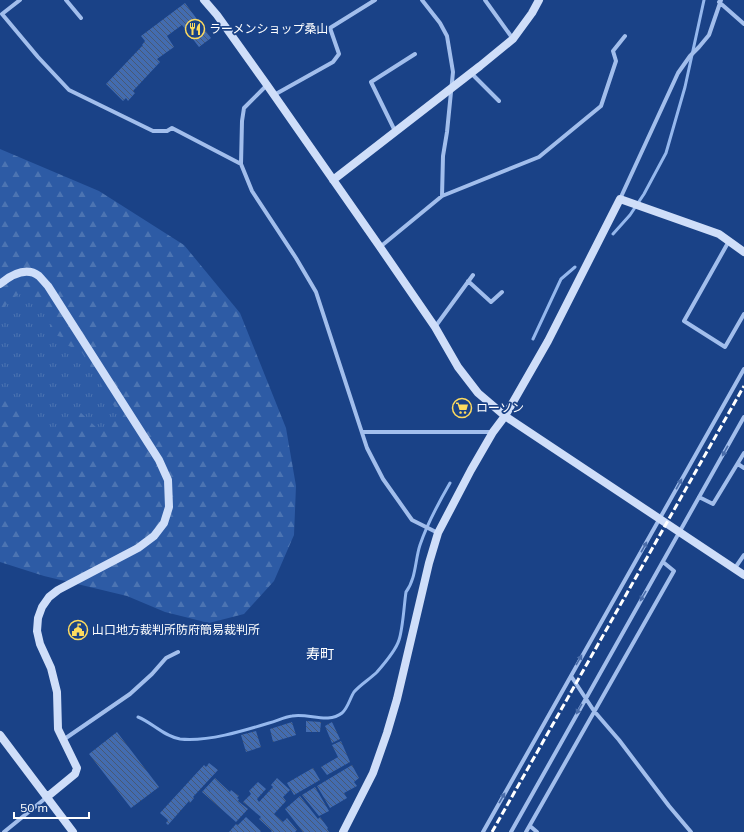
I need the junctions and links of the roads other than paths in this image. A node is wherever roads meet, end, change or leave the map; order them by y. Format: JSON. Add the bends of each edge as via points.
{"nodes":[{"id":1,"x":20,"y":0,"type":"edge"},
{"id":2,"x":66,"y":0,"type":"edge"},
{"id":3,"x":204,"y":0,"type":"edge"},
{"id":4,"x":375,"y":0,"type":"edge"},
{"id":5,"x":422,"y":0,"type":"edge"},
{"id":6,"x":486,"y":0,"type":"edge"},
{"id":7,"x":539,"y":0,"type":"edge"},
{"id":8,"x":720,"y":1,"type":"edge"},
{"id":9,"x":1,"y":15,"type":"edge"},
{"id":10,"x":81,"y":18,"type":"dead end"},
{"id":11,"x":744,"y":24,"type":"edge"},
{"id":12,"x":626,"y":36,"type":"dead end"},
{"id":13,"x":513,"y":38,"type":"junction"},
{"id":14,"x":415,"y":54,"type":"dead end"},
{"id":15,"x":471,"y":73,"type":"junction"},
{"id":16,"x":267,"y":85,"type":"junction"},
{"id":17,"x":451,"y":87,"type":"junction"},
{"id":18,"x":274,"y":96,"type":"junction"},
{"id":19,"x":499,"y":101,"type":"dead end"},
{"id":20,"x":395,"y":131,"type":"junction"},
{"id":21,"x":241,"y":164,"type":"junction"},
{"id":22,"x":333,"y":180,"type":"junction"},
{"id":23,"x":442,"y":196,"type":"junction"},
{"id":24,"x":620,"y":199,"type":"junction"},
{"id":25,"x":729,"y":241,"type":"junction"},
{"id":26,"x":380,"y":247,"type":"junction"},
{"id":27,"x":744,"y":252,"type":"edge"},
{"id":28,"x":473,"y":274,"type":"dead end"},
{"id":29,"x":468,"y":281,"type":"junction"},
{"id":30,"x":0,"y":284,"type":"edge"},
{"id":31,"x":502,"y":292,"type":"dead end"},
{"id":32,"x":744,"y":314,"type":"edge"},
{"id":33,"x":435,"y":327,"type":"junction"},
{"id":34,"x":744,"y":369,"type":"edge"},
{"id":35,"x":505,"y":416,"type":"junction"},
{"id":36,"x":744,"y":417,"type":"edge"},
{"id":37,"x":362,"y":432,"type":"junction"},
{"id":38,"x":493,"y":432,"type":"junction"},
{"id":39,"x":744,"y":453,"type":"edge"},
{"id":40,"x":738,"y":464,"type":"junction"},
{"id":41,"x":744,"y":468,"type":"edge"},
{"id":42,"x":699,"y":497,"type":"junction"},
{"id":43,"x":660,"y":518,"type":"junction"},
{"id":44,"x":681,"y":532,"type":"junction"},
{"id":45,"x":438,"y":533,"type":"junction"},
{"id":46,"x":744,"y":555,"type":"edge"},
{"id":47,"x":663,"y":562,"type":"junction"},
{"id":48,"x":735,"y":568,"type":"junction"},
{"id":49,"x":744,"y":574,"type":"edge"},
{"id":50,"x":178,"y":652,"type":"dead end"},
{"id":51,"x":571,"y":676,"type":"junction"},
{"id":52,"x":585,"y":698,"type":"junction"},
{"id":53,"x":594,"y":711,"type":"junction"},
{"id":54,"x":0,"y":735,"type":"edge"},
{"id":55,"x":62,"y":740,"type":"junction"},
{"id":56,"x":47,"y":797,"type":"junction"},
{"id":57,"x":530,"y":826,"type":"junction"},
{"id":58,"x":4,"y":832,"type":"edge"},
{"id":59,"x":73,"y":832,"type":"edge"},
{"id":60,"x":343,"y":832,"type":"edge"},
{"id":61,"x":483,"y":832,"type":"edge"},
{"id":62,"x":511,"y":832,"type":"edge"},
{"id":63,"x":526,"y":832,"type":"edge"},
{"id":64,"x":537,"y":832,"type":"edge"},
{"id":65,"x":691,"y":832,"type":"edge"}],
"edges":[{"from":1,"to":9,"type":"street"},
{"from":2,"to":10,"type":"street"},
{"from":3,"to":16,"type":"street"},
{"from":4,"to":18,"type":"street","via":[[330,28],[339,54],[333,62]]},
{"from":5,"to":17,"type":"street","via":[[447,36],[453,72]]},
{"from":6,"to":13,"type":"street"},
{"from":7,"to":13,"type":"street"},
{"from":8,"to":11,"type":"street"},
{"from":8,"to":24,"type":"street","via":[[709,35],[678,73]]},
{"from":9,"to":21,"type":"street","via":[[69,90],[153,132],[172,128]]},
{"from":12,"to":23,"type":"street","via":[[613,50],[616,61],[601,106],[539,157]]},
{"from":13,"to":15,"type":"street"},
{"from":14,"to":20,"type":"street","via":[[371,82]]},
{"from":15,"to":17,"type":"street"},
{"from":15,"to":19,"type":"street"},
{"from":16,"to":18,"type":"street"},
{"from":16,"to":21,"type":"street","via":[[244,108]]},
{"from":17,"to":20,"type":"street"},
{"from":17,"to":23,"type":"street","via":[[443,156]]},
{"from":18,"to":22,"type":"street"},
{"from":20,"to":22,"type":"street"},
{"from":21,"to":37,"type":"street","via":[[252,191],[316,292]]},
{"from":22,"to":26,"type":"street"},
{"from":23,"to":26,"type":"street"},
{"from":24,"to":25,"type":"street","via":[[719,234]]},
{"from":24,"to":35,"type":"street","via":[[548,341]]},
{"from":25,"to":27,"type":"street"},
{"from":25,"to":32,"type":"street","via":[[684,321],[725,347]]},
{"from":26,"to":33,"type":"street"},
{"from":28,"to":29,"type":"street"},
{"from":29,"to":31,"type":"street","via":[[491,302]]},
{"from":29,"to":33,"type":"street"},
{"from":30,"to":55,"type":"street","via":[[15,273],[27,271],[39,276],[48,286],[159,460],[168,480],[169,507],[164,523],[154,536],[138,548],[58,590],[48,597],[42,607],[37,631],[57,692],[58,729]]},
{"from":33,"to":35,"type":"street","via":[[458,367],[478,393]]},
{"from":43,"to":34,"type":"street","one_way":true},
{"from":35,"to":38,"type":"street"},
{"from":35,"to":43,"type":"street"},
{"from":36,"to":42,"type":"street","one_way":true},
{"from":37,"to":38,"type":"street"},
{"from":37,"to":45,"type":"street","via":[[383,479],[412,520]]},
{"from":38,"to":45,"type":"street"},
{"from":39,"to":40,"type":"street"},
{"from":40,"to":41,"type":"street"},
{"from":40,"to":42,"type":"street","via":[[713,504]]},
{"from":42,"to":44,"type":"street"},
{"from":43,"to":44,"type":"street"},
{"from":51,"to":43,"type":"street","one_way":true},
{"from":44,"to":47,"type":"street"},
{"from":44,"to":48,"type":"street"},
{"from":45,"to":60,"type":"street","via":[[387,733],[373,772]]},
{"from":46,"to":48,"type":"street"},
{"from":47,"to":52,"type":"street","one_way":true},
{"from":47,"to":53,"type":"street","via":[[674,571]]},
{"from":48,"to":49,"type":"street"},
{"from":50,"to":55,"type":"street","via":[[166,658],[130,694]]},
{"from":51,"to":52,"type":"street"},
{"from":61,"to":51,"type":"street","one_way":true},
{"from":52,"to":53,"type":"street"},
{"from":52,"to":62,"type":"street","one_way":true},
{"from":53,"to":57,"type":"street"},
{"from":53,"to":65,"type":"street"},
{"from":54,"to":56,"type":"street"},
{"from":55,"to":56,"type":"street","via":[[77,768],[75,774]]},
{"from":56,"to":58,"type":"street"},
{"from":56,"to":59,"type":"street"},
{"from":57,"to":63,"type":"street"},
{"from":57,"to":64,"type":"street"}]}
